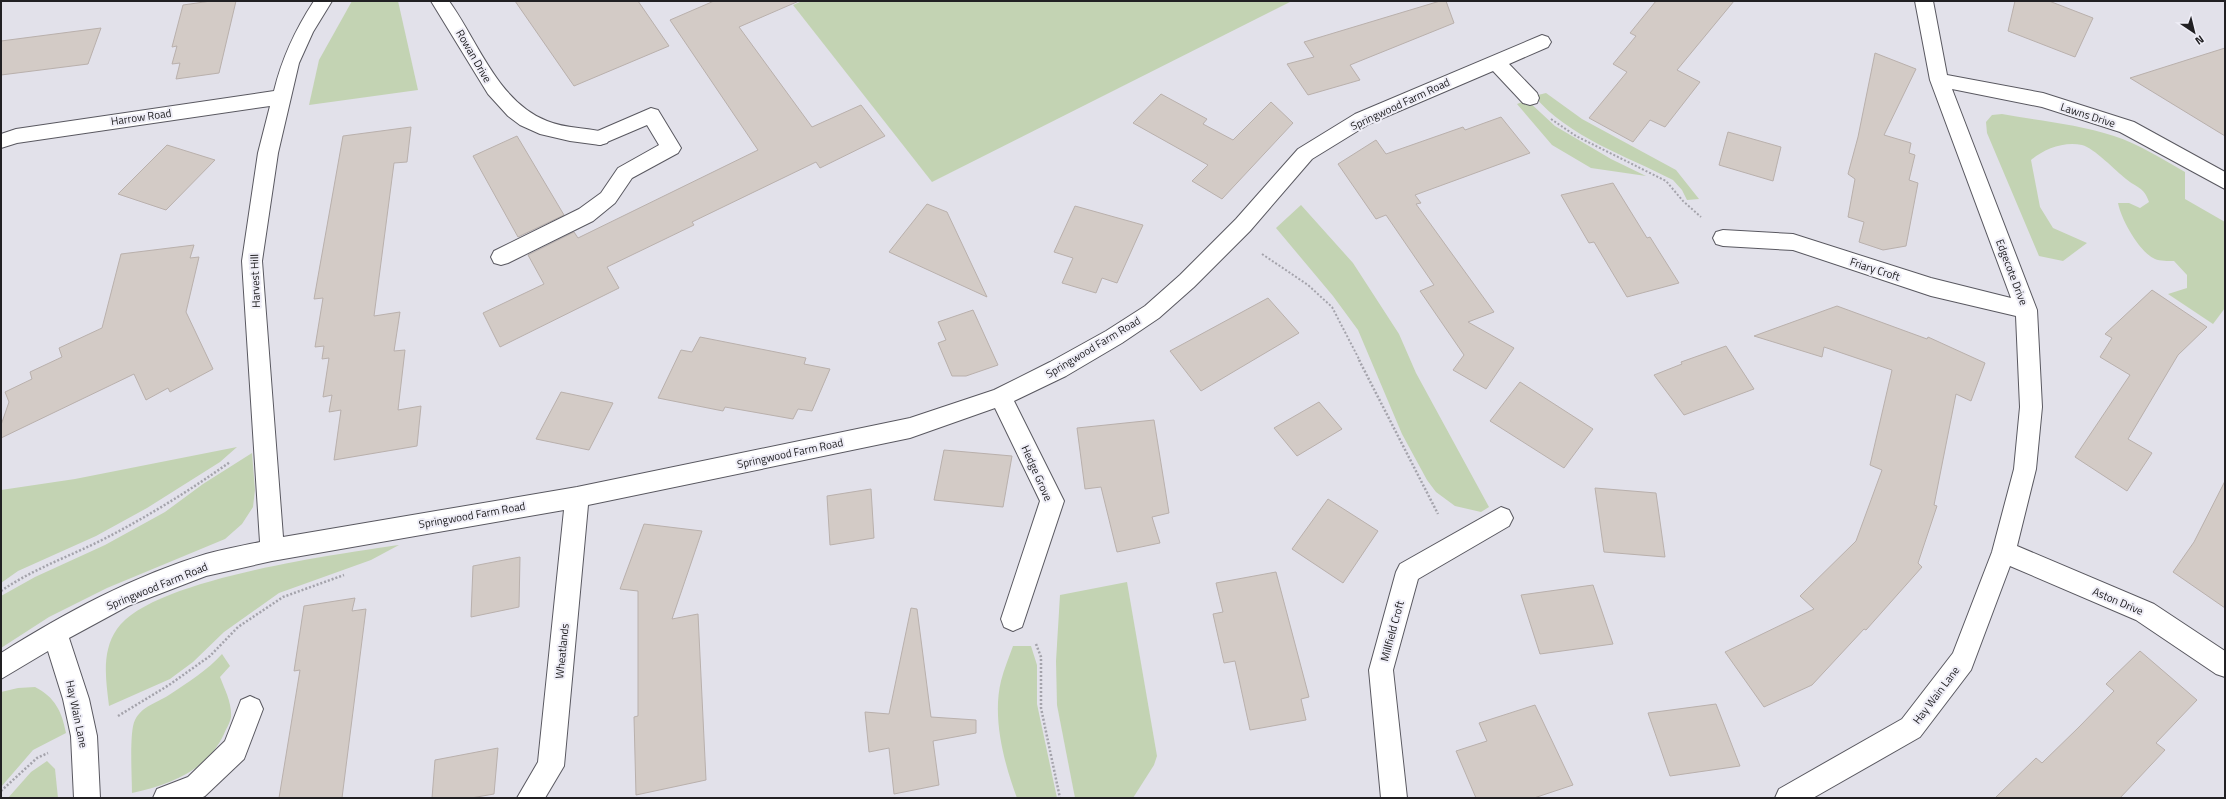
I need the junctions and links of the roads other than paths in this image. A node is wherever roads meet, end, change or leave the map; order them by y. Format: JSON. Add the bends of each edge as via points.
{"nodes":[{"id":1,"x":323,"y":1,"type":"edge"},
{"id":2,"x":440,"y":1,"type":"edge"},
{"id":3,"x":1924,"y":1,"type":"edge"},
{"id":4,"x":1542,"y":42,"type":"dead end"},
{"id":5,"x":1495,"y":61,"type":"junction"},
{"id":6,"x":1939,"y":80,"type":"junction"},
{"id":7,"x":282,"y":97,"type":"junction"},
{"id":8,"x":1530,"y":98,"type":"road end"},
{"id":9,"x":1,"y":141,"type":"edge"},
{"id":10,"x":2225,"y":181,"type":"edge"},
{"id":11,"x":1724,"y":238,"type":"road end"},
{"id":12,"x":502,"y":257,"type":"dead end"},
{"id":13,"x":2026,"y":310,"type":"junction"},
{"id":14,"x":1001,"y":397,"type":"junction"},
{"id":15,"x":578,"y":497,"type":"junction"},
{"id":16,"x":1501,"y":518,"type":"dead end"},
{"id":17,"x":272,"y":550,"type":"junction"},
{"id":18,"x":2004,"y":552,"type":"junction"},
{"id":19,"x":1013,"y":619,"type":"road end"},
{"id":20,"x":55,"y":633,"type":"junction"},
{"id":21,"x":2225,"y":665,"type":"edge"},
{"id":22,"x":1,"y":667,"type":"edge"},
{"id":23,"x":250,"y":709,"type":"dead end"},
{"id":24,"x":87,"y":798,"type":"edge"},
{"id":25,"x":166,"y":798,"type":"edge"},
{"id":26,"x":530,"y":798,"type":"edge"},
{"id":27,"x":1394,"y":798,"type":"edge"},
{"id":28,"x":1788,"y":798,"type":"edge"}],
"edges":[{"from":1,"to":7,"type":"street","name":"Harvest Hill","via":[[304,31],[290,63]]},
{"from":2,"to":12,"type":"street","name":"Rowan Drive","via":[[490,84],[514,110],[539,126],[600,138],[651,115],[671,148],[624,173],[608,198],[586,215]]},
{"from":3,"to":6,"type":"street","name":"Edgecote Drive"},
{"from":4,"to":5,"type":"street","name":"Springwood Farm Road"},
{"from":5,"to":8,"type":"street"},
{"from":5,"to":14,"type":"street","name":"Springwood Farm Road","via":[[1362,119],[1305,154],[1233,234],[1152,312],[1058,369]]},
{"from":6,"to":10,"type":"street","name":"Lawns Drive","via":[[2043,100],[2127,127]]},
{"from":6,"to":13,"type":"street","name":"Edgecote Drive"},
{"from":7,"to":9,"type":"street","name":"Harrow Road","via":[[16,136]]},
{"from":7,"to":17,"type":"street","name":"Harvest Hill","via":[[268,153],[252,261]]},
{"from":11,"to":13,"type":"street","name":"Friary Croft","via":[[1792,242],[1930,287]]},
{"from":13,"to":18,"type":"street","name":"Edgecote Drive","via":[[2031,407],[2025,469]]},
{"from":14,"to":15,"type":"street","name":"Springwood Farm Road","via":[[910,428]]},
{"from":14,"to":19,"type":"street","name":"Hedge Grove","via":[[1052,501]]},
{"from":15,"to":17,"type":"street","name":"Springwood Farm Road"},
{"from":15,"to":26,"type":"street","name":"Wheatlands","via":[[551,766]]},
{"from":16,"to":27,"type":"street","name":"Millfield Croft","via":[[1408,572],[1381,670]]},
{"from":17,"to":20,"type":"street","name":"Springwood Farm Road","via":[[206,565],[120,598]]},
{"from":18,"to":21,"type":"street","name":"Aston Drive","via":[[2145,612]]},
{"from":18,"to":28,"type":"street","name":"Hay Wain Lane","via":[[1962,661],[1911,728]]},
{"from":20,"to":22,"type":"street","name":"Springwood Farm Road"},
{"from":20,"to":24,"type":"street","name":"Hay Wain Lane","via":[[76,699],[84,736]]},
{"from":23,"to":25,"type":"street","via":[[235,750],[196,787]]}]}
